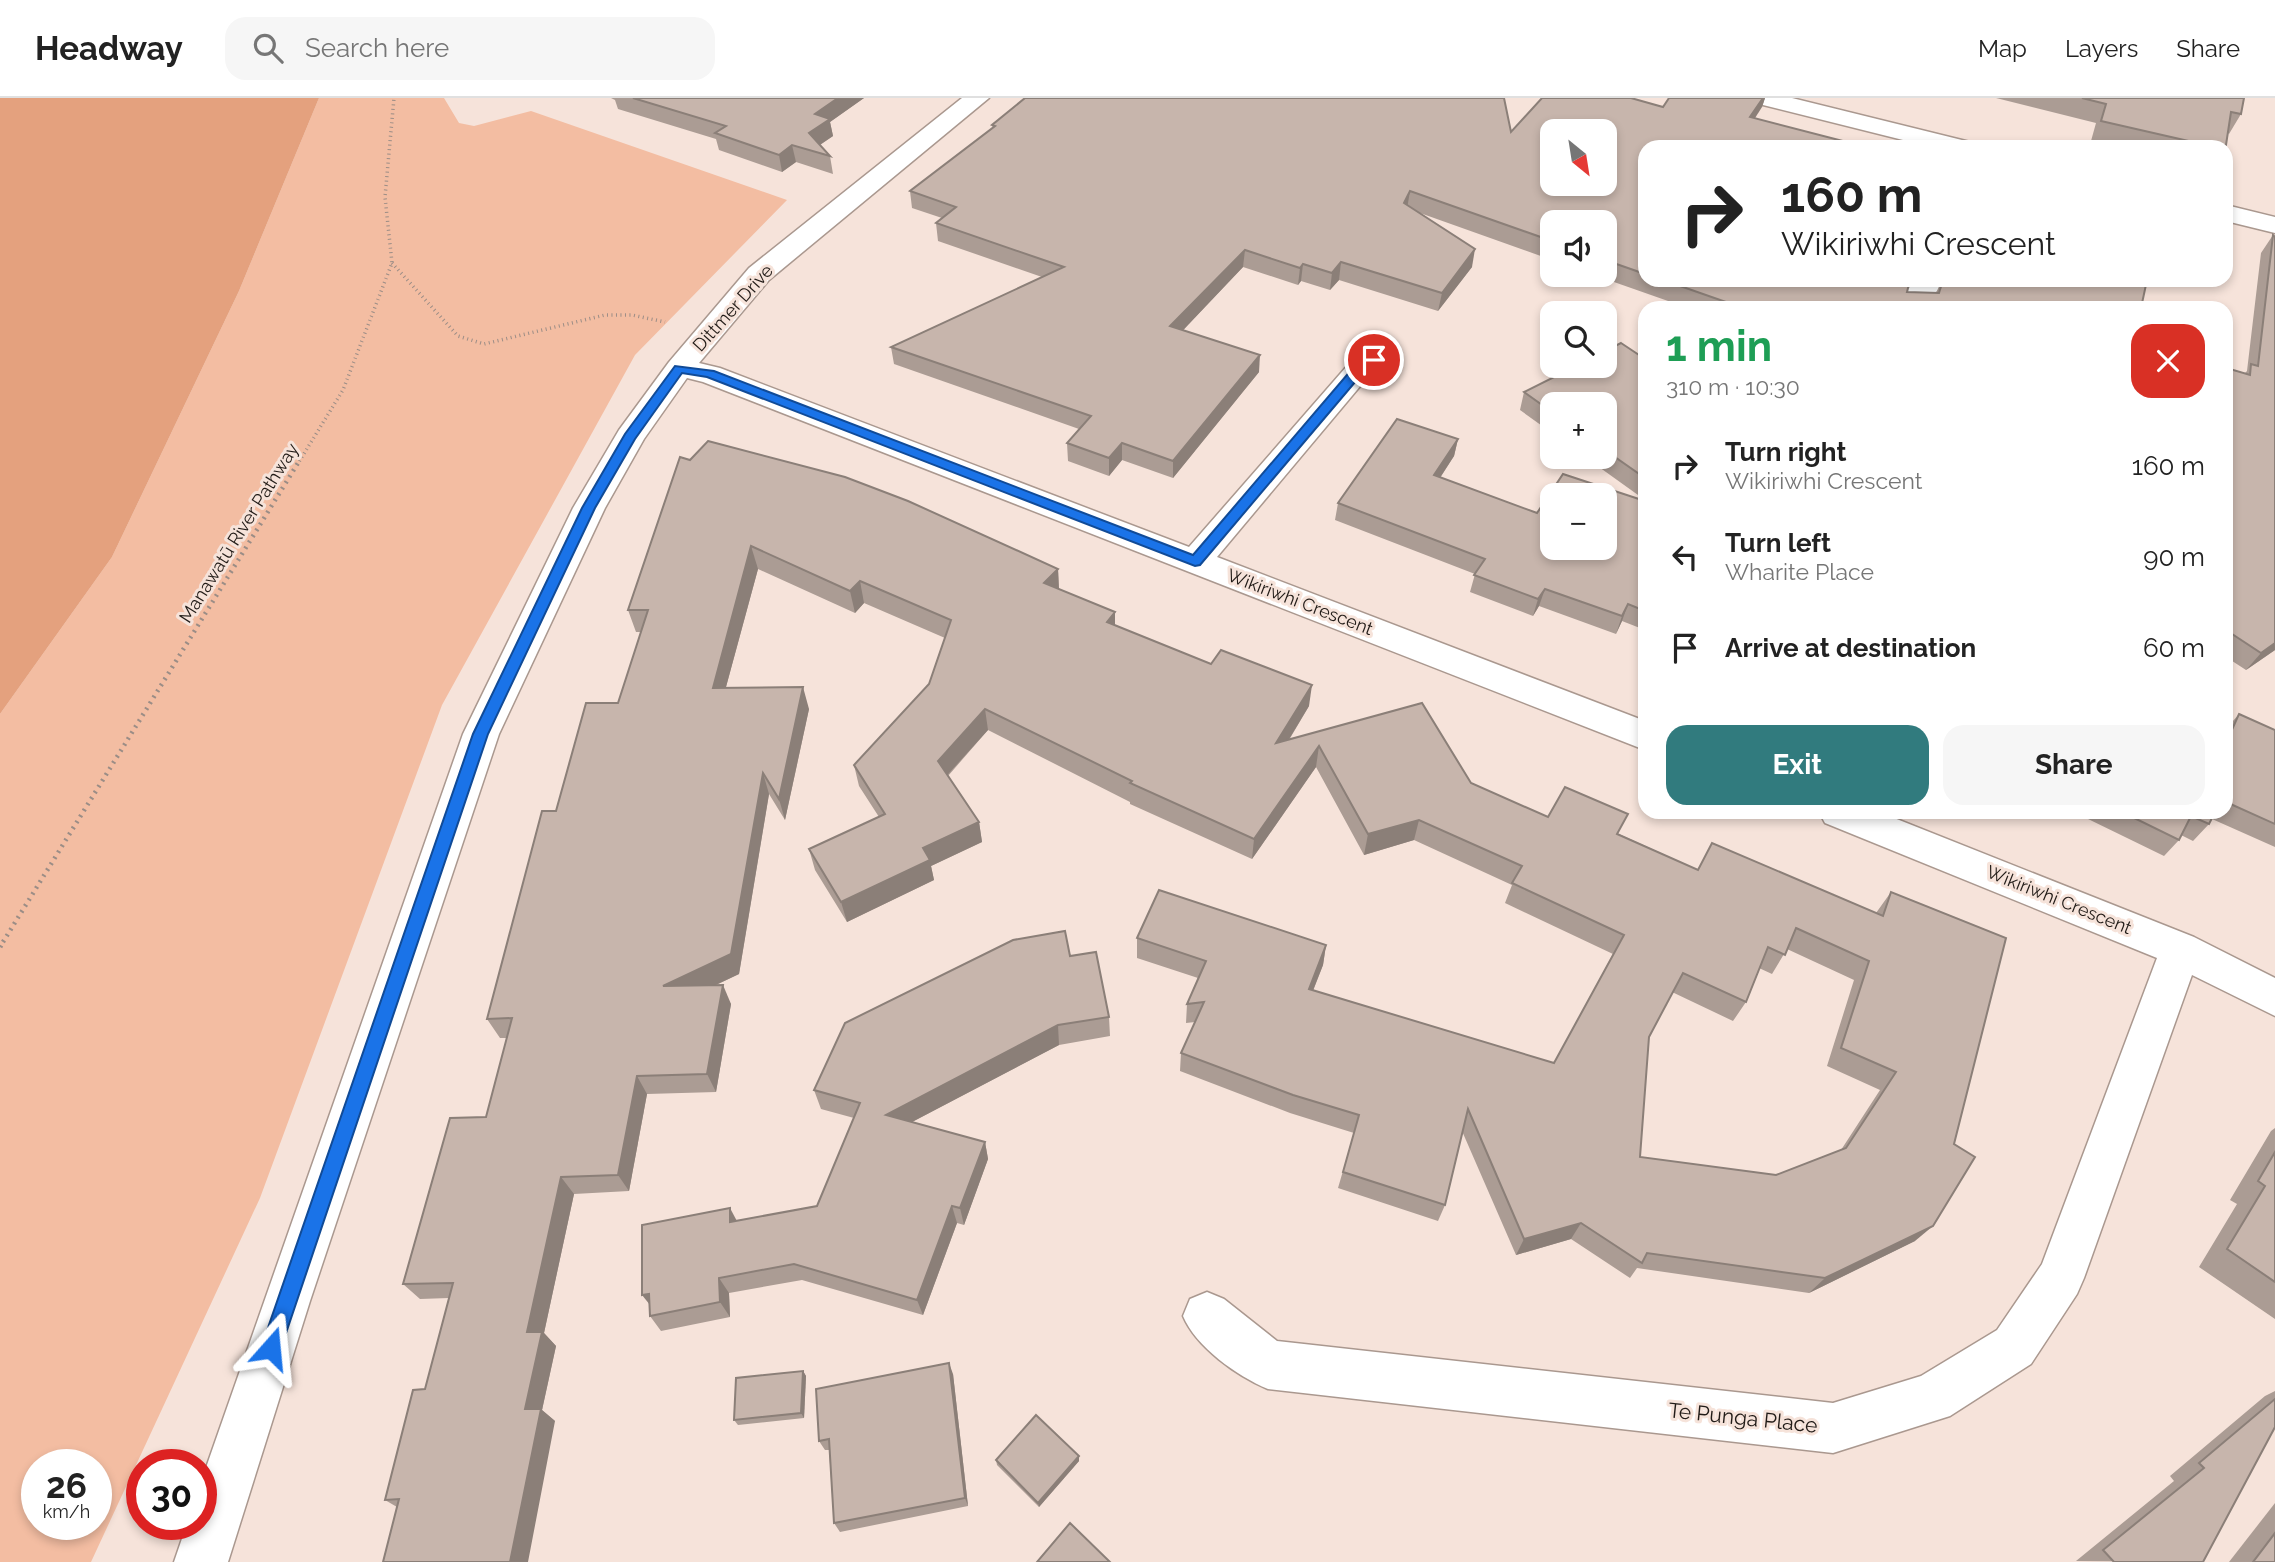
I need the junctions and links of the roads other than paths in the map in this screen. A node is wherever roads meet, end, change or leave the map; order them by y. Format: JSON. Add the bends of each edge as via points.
{"nodes":[{"id":1,"x":977,"y":98,"type":"edge"},
{"id":2,"x":1763,"y":98,"type":"edge"},
{"id":3,"x":1841,"y":107,"type":"edge"},
{"id":4,"x":1940,"y":140,"type":"edge"},
{"id":5,"x":2233,"y":214,"type":"edge"},
{"id":6,"x":2275,"y":225,"type":"edge"},
{"id":7,"x":1925,"y":287,"type":"edge"},
{"id":8,"x":1917,"y":301,"type":"edge"},
{"id":9,"x":1374,"y":360,"type":"dead end"},
{"id":10,"x":679,"y":368,"type":"junction"},
{"id":11,"x":1195,"y":561,"type":"junction"},
{"id":12,"x":1638,"y":733,"type":"edge"},
{"id":13,"x":1855,"y":819,"type":"edge"},
{"id":14,"x":2180,"y":949,"type":"junction"},
{"id":15,"x":2275,"y":998,"type":"edge"},
{"id":16,"x":1207,"y":1316,"type":"dead end"},
{"id":17,"x":201,"y":1562,"type":"edge"}],
"edges":[{"from":1,"to":10,"type":"street","name":"Dittmer Drive","via":[[759,274]]},
{"from":2,"to":3,"type":"street"},
{"from":3,"to":4,"type":"street"},
{"from":5,"to":6,"type":"street"},
{"from":7,"to":8,"type":"street"},
{"from":9,"to":11,"type":"street","via":[[1357,372]]},
{"from":10,"to":11,"type":"street","name":"Wikiriwhi Crescent","via":[[710,373]]},
{"from":10,"to":17,"type":"street","name":"Dittmer Drive","via":[[630,437],[589,508],[481,734]]},
{"from":11,"to":12,"type":"street","name":"Wikiriwhi Crescent"},
{"from":13,"to":14,"type":"street","name":"Wikiriwhi Crescent"},
{"from":14,"to":15,"type":"street","name":"Wikiriwhi Crescent"},
{"from":14,"to":16,"type":"street","name":"Te Punga Place","via":[[2060,1278],[2014,1347],[1933,1398],[1833,1428],[1268,1364]]}]}
